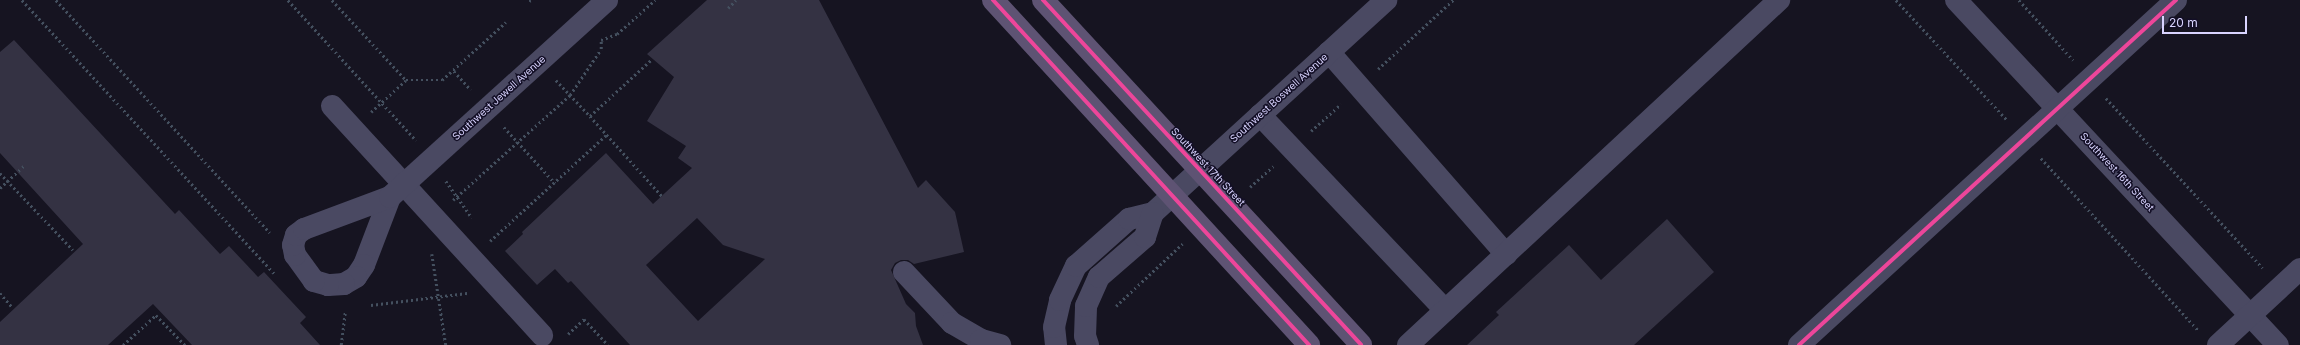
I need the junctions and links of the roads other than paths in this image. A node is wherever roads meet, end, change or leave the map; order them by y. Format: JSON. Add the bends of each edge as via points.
{"nodes":[{"id":1,"x":607,"y":0,"type":"edge"},
{"id":2,"x":992,"y":0,"type":"edge"},
{"id":3,"x":1043,"y":0,"type":"edge"},
{"id":4,"x":1386,"y":0,"type":"edge"},
{"id":5,"x":1780,"y":0,"type":"edge"},
{"id":6,"x":1956,"y":0,"type":"edge"},
{"id":7,"x":2176,"y":0,"type":"edge"},
{"id":8,"x":1329,"y":52,"type":"junction"},
{"id":9,"x":332,"y":106,"type":"dead end"},
{"id":10,"x":2058,"y":109,"type":"junction"},
{"id":11,"x":1260,"y":115,"type":"junction"},
{"id":12,"x":1200,"y":170,"type":"junction"},
{"id":13,"x":396,"y":191,"type":"junction"},
{"id":14,"x":1173,"y":195,"type":"junction"},
{"id":15,"x":1153,"y":212,"type":"junction"},
{"id":16,"x":1506,"y":254,"type":"junction"},
{"id":17,"x":2300,"y":269,"type":"edge"},
{"id":18,"x":904,"y":272,"type":"dead end"},
{"id":19,"x":1445,"y":310,"type":"junction"},
{"id":20,"x":2250,"y":315,"type":"junction"},
{"id":21,"x":542,"y":335,"type":"dead end"},
{"id":22,"x":2210,"y":339,"type":"edge"},
{"id":23,"x":1000,"y":345,"type":"edge"},
{"id":24,"x":1056,"y":345,"type":"edge"},
{"id":25,"x":1088,"y":345,"type":"edge"},
{"id":26,"x":1309,"y":345,"type":"edge"},
{"id":27,"x":1361,"y":345,"type":"edge"},
{"id":28,"x":1408,"y":345,"type":"edge"},
{"id":29,"x":1799,"y":345,"type":"edge"},
{"id":30,"x":2278,"y":345,"type":"edge"}],
"edges":[{"from":1,"to":13,"type":"street","name":"Southwest Jewell Avenue"},
{"from":2,"to":14,"type":"main road"},
{"from":3,"to":12,"type":"main road","name":"Southwest 17th Street"},
{"from":4,"to":8,"type":"street","name":"Southwest Boswell Avenue"},
{"from":5,"to":16,"type":"street"},
{"from":6,"to":10,"type":"street","name":"Southwest 16th Street"},
{"from":7,"to":10,"type":"street"},
{"from":8,"to":11,"type":"street","name":"Southwest Boswell Avenue"},
{"from":8,"to":16,"type":"street"},
{"from":9,"to":13,"type":"street"},
{"from":10,"to":20,"type":"street","name":"Southwest 16th Street"},
{"from":10,"to":29,"type":"street"},
{"from":11,"to":12,"type":"street","name":"Southwest Boswell Avenue"},
{"from":11,"to":19,"type":"street"},
{"from":12,"to":14,"type":"street","name":"Southwest Boswell Avenue"},
{"from":12,"to":27,"type":"main road","name":"Southwest 17th Street"},
{"from":13,"to":13,"type":"street","name":"Southwest Jewell Avenue","via":[[304,229],[296,235],[293,245],[295,255],[314,281],[328,285],[344,284],[356,277],[364,265]]},
{"from":13,"to":21,"type":"street","via":[[433,217]]},
{"from":14,"to":15,"type":"street","name":"Southwest Boswell Avenue"},
{"from":14,"to":26,"type":"main road"},
{"from":15,"to":24,"type":"street","via":[[1129,219],[1076,266],[1060,300],[1054,327]]},
{"from":15,"to":25,"type":"street","via":[[1145,237],[1099,277],[1086,306],[1085,336]]},
{"from":16,"to":19,"type":"street"},
{"from":17,"to":20,"type":"street"},
{"from":18,"to":23,"type":"street","via":[[952,323],[981,340]]},
{"from":19,"to":28,"type":"street"},
{"from":20,"to":22,"type":"street"},
{"from":20,"to":30,"type":"street","name":"Southwest 16th Street"}]}
